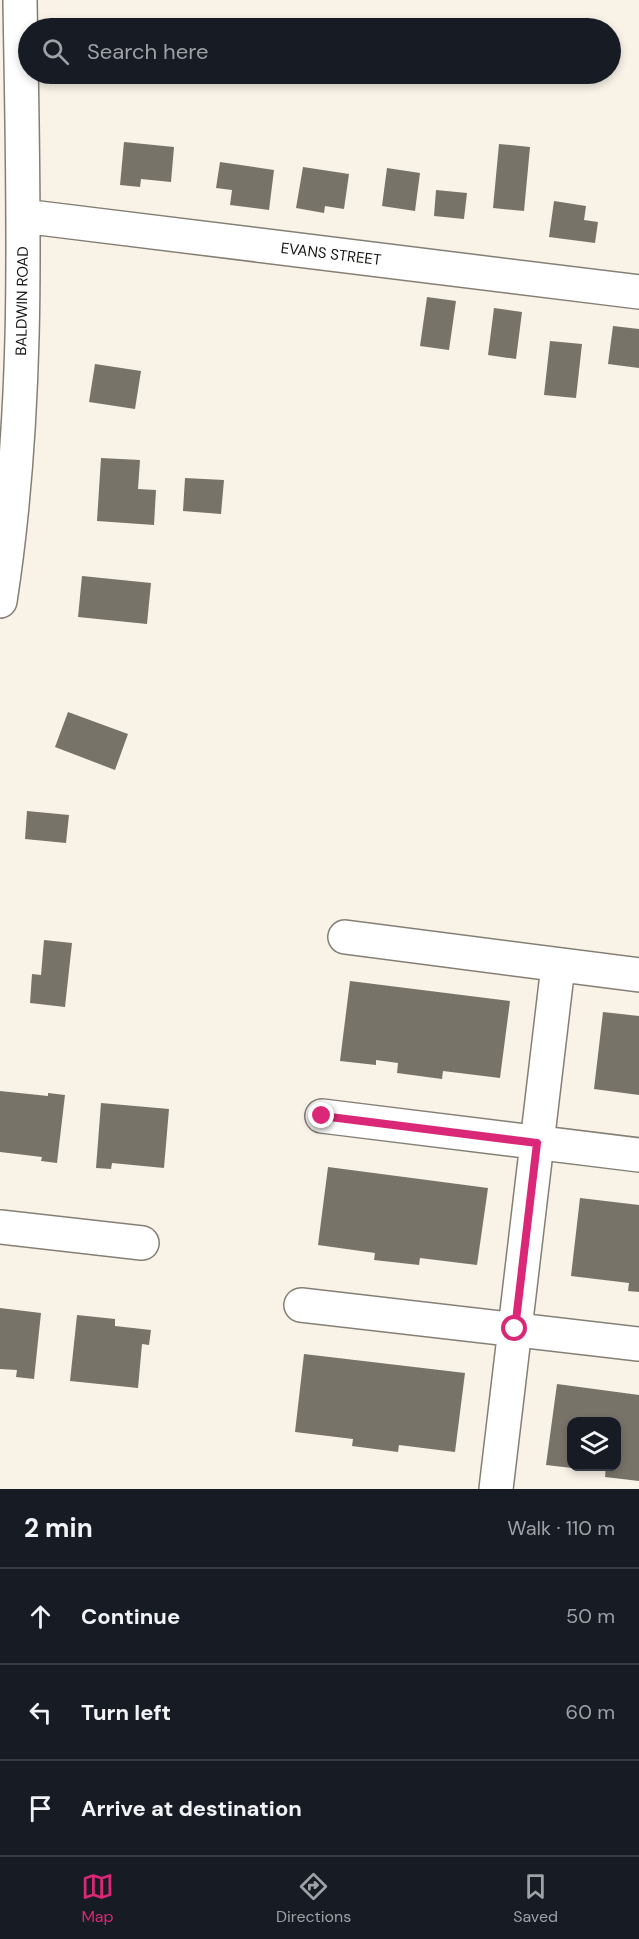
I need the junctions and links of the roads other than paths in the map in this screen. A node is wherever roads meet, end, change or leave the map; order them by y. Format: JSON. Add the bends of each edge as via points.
{"nodes":[{"id":1,"x":20,"y":0,"type":"edge"},
{"id":2,"x":20,"y":18,"type":"edge"},
{"id":3,"x":21,"y":84,"type":"edge"},
{"id":4,"x":23,"y":216,"type":"junction"},
{"id":5,"x":639,"y":292,"type":"edge"},
{"id":6,"x":0,"y":601,"type":"edge"},
{"id":7,"x":345,"y":937,"type":"dead end"},
{"id":8,"x":558,"y":966,"type":"junction"},
{"id":9,"x":639,"y":975,"type":"edge"},
{"id":10,"x":322,"y":1116,"type":"dead end"},
{"id":11,"x":537,"y":1143,"type":"junction"},
{"id":12,"x":639,"y":1155,"type":"edge"},
{"id":13,"x":0,"y":1227,"type":"edge"},
{"id":14,"x":142,"y":1243,"type":"dead end"},
{"id":15,"x":301,"y":1305,"type":"dead end"},
{"id":16,"x":515,"y":1329,"type":"junction"},
{"id":17,"x":639,"y":1344,"type":"edge"},
{"id":18,"x":496,"y":1489,"type":"edge"}],
"edges":[{"from":1,"to":2,"type":"street","name":"BALDWIN ROAD"},
{"from":3,"to":4,"type":"street","name":"BALDWIN ROAD"},
{"from":4,"to":5,"type":"street","name":"EVANS STREET"},
{"from":4,"to":6,"type":"street","name":"BALDWIN ROAD","via":[[16,457]]},
{"from":7,"to":8,"type":"street"},
{"from":8,"to":9,"type":"street"},
{"from":8,"to":11,"type":"street"},
{"from":10,"to":11,"type":"street"},
{"from":11,"to":12,"type":"street"},
{"from":11,"to":16,"type":"street"},
{"from":13,"to":14,"type":"street"},
{"from":15,"to":16,"type":"street"},
{"from":16,"to":17,"type":"street"},
{"from":16,"to":18,"type":"street"}]}
